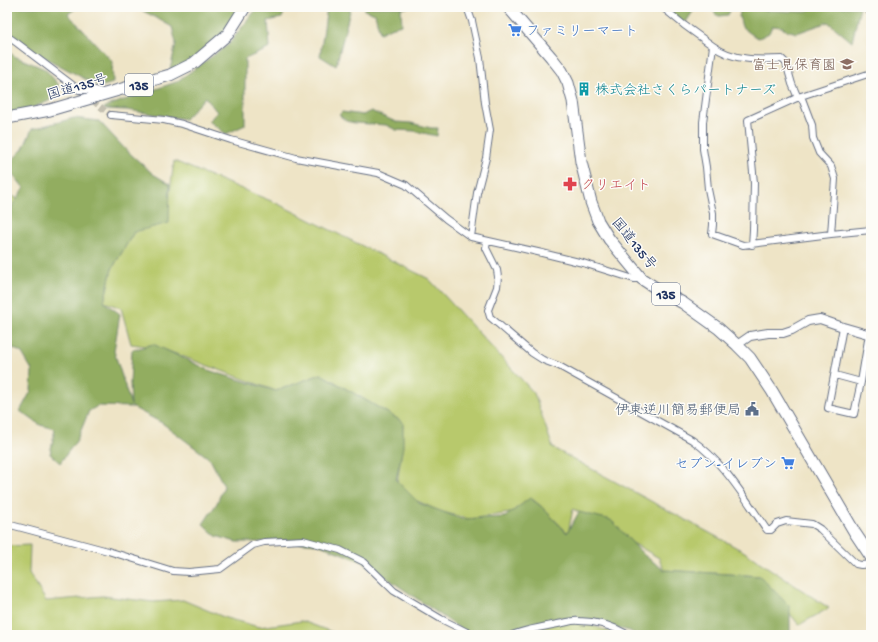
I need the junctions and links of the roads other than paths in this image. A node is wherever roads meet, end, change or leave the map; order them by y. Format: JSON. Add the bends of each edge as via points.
{"nodes":[{"id":1,"x":245,"y":7,"type":"edge"},
{"id":2,"x":467,"y":7,"type":"edge"},
{"id":3,"x":508,"y":7,"type":"edge"},
{"id":4,"x":662,"y":7,"type":"edge"},
{"id":5,"x":871,"y":7,"type":"edge"},
{"id":6,"x":871,"y":12,"type":"edge"},
{"id":7,"x":7,"y":36,"type":"edge"},
{"id":8,"x":713,"y":46,"type":"junction"},
{"id":9,"x":871,"y":73,"type":"edge"},
{"id":10,"x":107,"y":94,"type":"junction"},
{"id":11,"x":800,"y":97,"type":"junction"},
{"id":12,"x":111,"y":115,"type":"tunnel mouth"},
{"id":13,"x":7,"y":118,"type":"edge"},
{"id":14,"x":871,"y":230,"type":"edge"},
{"id":15,"x":831,"y":234,"type":"junction"},
{"id":16,"x":471,"y":237,"type":"junction"},
{"id":17,"x":487,"y":241,"type":"junction"},
{"id":18,"x":752,"y":245,"type":"junction"},
{"id":19,"x":642,"y":278,"type":"junction"},
{"id":20,"x":843,"y":327,"type":"junction"},
{"id":21,"x":870,"y":334,"type":"edge"},
{"id":22,"x":738,"y":345,"type":"junction"},
{"id":23,"x":835,"y":375,"type":"junction"},
{"id":24,"x":861,"y":382,"type":"junction"},
{"id":25,"x":7,"y":524,"type":"edge"},
{"id":26,"x":871,"y":557,"type":"edge"},
{"id":27,"x":871,"y":564,"type":"edge"},
{"id":28,"x":473,"y":635,"type":"edge"},
{"id":29,"x":512,"y":635,"type":"edge"},
{"id":30,"x":629,"y":635,"type":"edge"}],
"edges":[{"from":1,"to":10,"type":"highway","name":"国道135号","number":"135","via":[[228,34],[194,63],[170,76]]},
{"from":2,"to":16,"type":"street","via":[[480,58],[490,130]]},
{"from":3,"to":19,"type":"highway","name":"国道135号","number":"135","via":[[551,57],[568,83],[573,100],[581,162],[598,221],[608,239]]},
{"from":4,"to":8,"type":"street"},
{"from":5,"to":6,"type":"street"},
{"from":7,"to":10,"type":"street","via":[[79,90],[96,90]]},
{"from":8,"to":11,"type":"street","via":[[752,60],[782,59]]},
{"from":8,"to":18,"type":"street","via":[[703,122],[703,149],[713,212],[712,234],[743,245]]},
{"from":9,"to":11,"type":"street"},
{"from":10,"to":13,"type":"highway","name":"国道135号","number":"135","via":[[50,110]]},
{"from":11,"to":15,"type":"street","via":[[812,125],[818,153],[831,166],[835,180]]},
{"from":11,"to":18,"type":"street","via":[[748,120],[754,194]]},
{"from":12,"to":16,"type":"street","via":[[164,120],[296,158],[378,173],[406,185]]},
{"from":14,"to":15,"type":"street"},
{"from":15,"to":18,"type":"street"},
{"from":16,"to":17,"type":"street"},
{"from":17,"to":19,"type":"street","via":[[583,263],[634,279]]},
{"from":17,"to":27,"type":"street","via":[[486,248],[498,277],[488,310],[490,317],[532,353],[578,376],[704,448],[768,530],[786,521],[812,524],[856,564]]},
{"from":19,"to":22,"type":"highway","name":"国道135号","number":"135","via":[[683,303]]},
{"from":20,"to":21,"type":"street"},
{"from":20,"to":22,"type":"street","via":[[820,319],[808,321],[783,333],[750,336]]},
{"from":20,"to":23,"type":"street"},
{"from":21,"to":24,"type":"street"},
{"from":22,"to":26,"type":"highway","name":"国道135号","number":"135","via":[[772,391]]},
{"from":23,"to":24,"type":"street"},
{"from":23,"to":24,"type":"street","via":[[828,408],[854,414]]},
{"from":25,"to":28,"type":"street","via":[[173,571],[189,572],[220,569],[253,545],[303,540],[340,550],[364,562],[394,591]]},
{"from":29,"to":30,"type":"street","via":[[578,620],[618,628]]}]}
